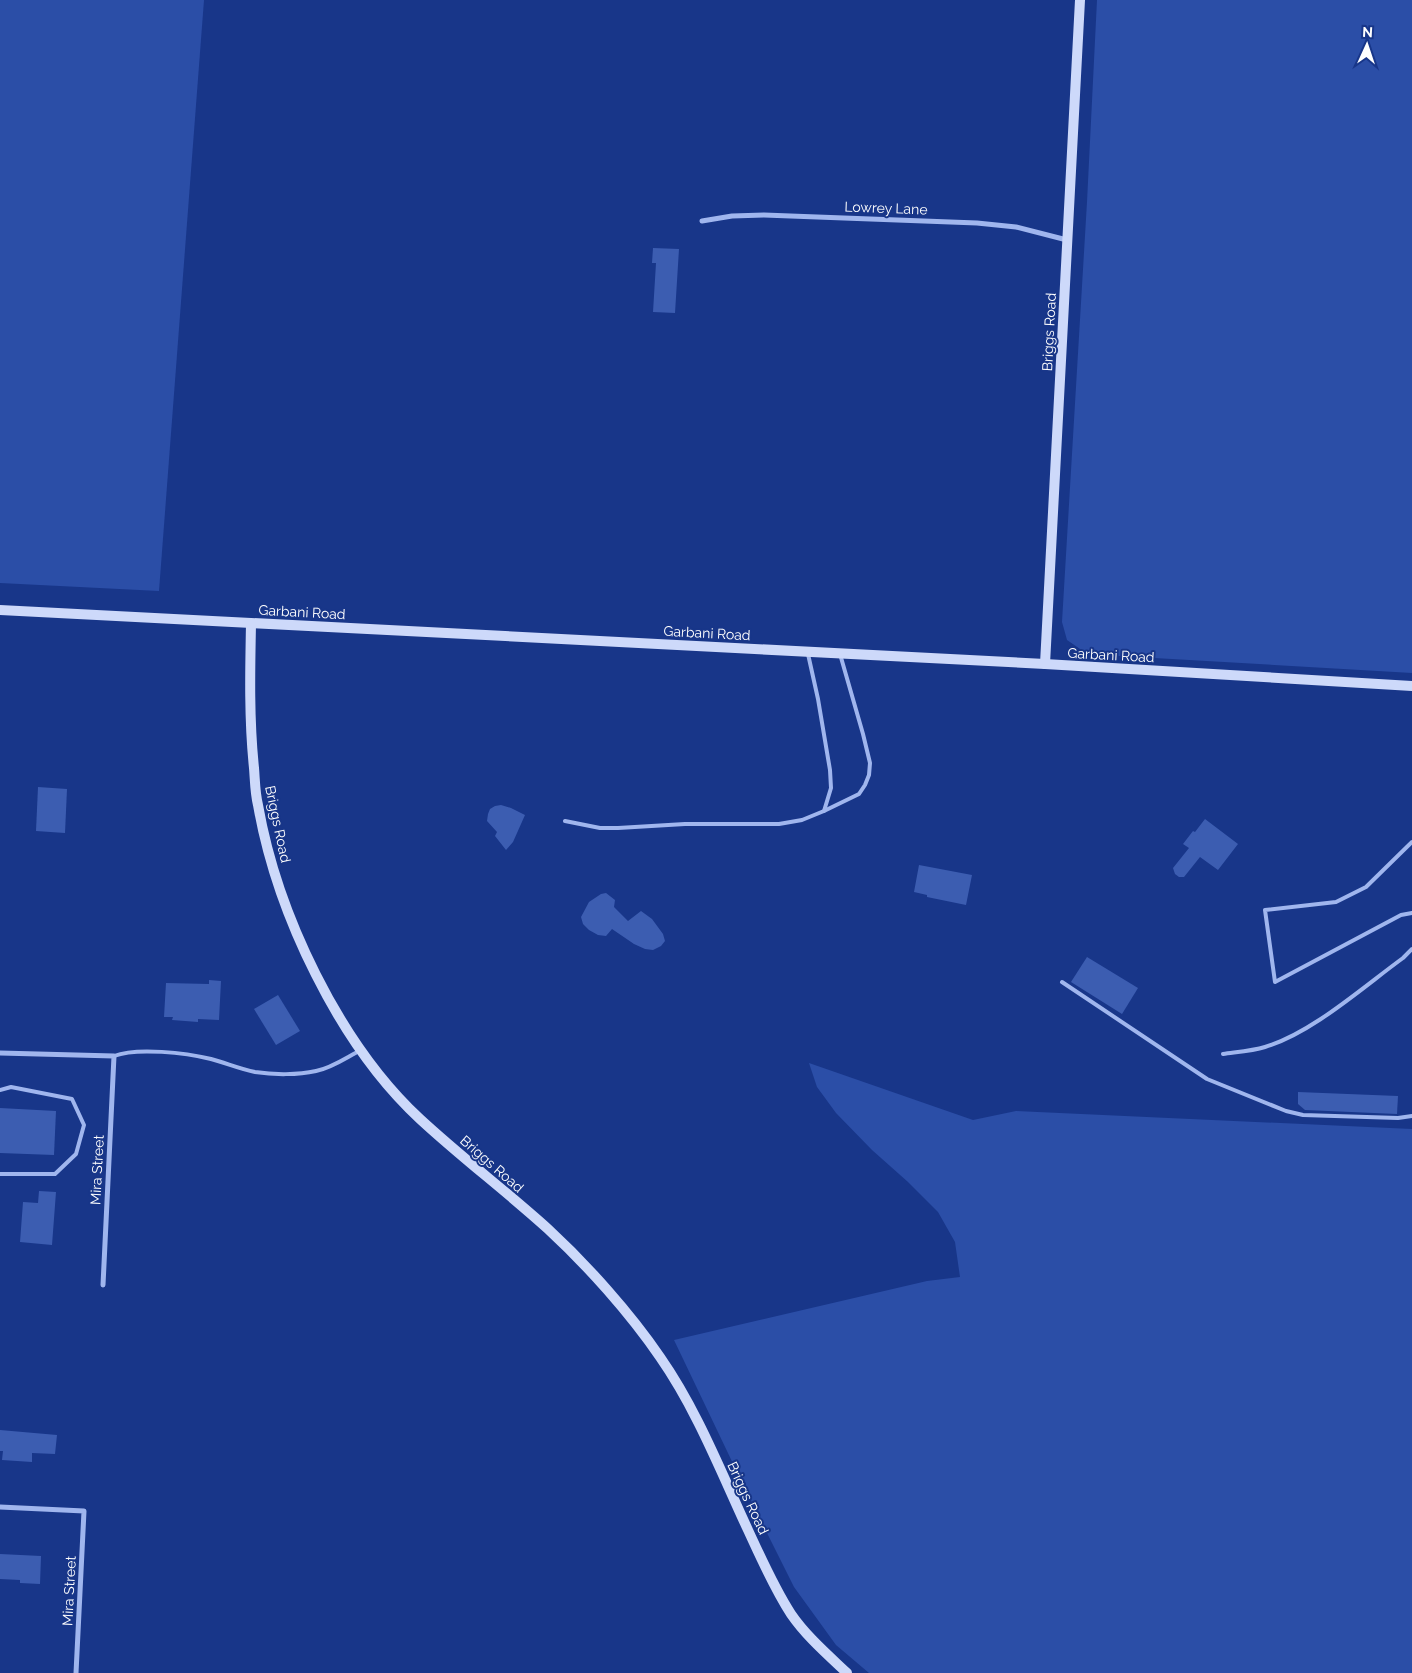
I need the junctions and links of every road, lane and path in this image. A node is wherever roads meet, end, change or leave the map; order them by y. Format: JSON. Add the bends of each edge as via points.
{"nodes":[{"id":1,"x":1080,"y":0,"type":"edge"},
{"id":2,"x":702,"y":221,"type":"dead end"},
{"id":3,"x":1068,"y":240,"type":"junction"},
{"id":4,"x":0,"y":610,"type":"edge"},
{"id":5,"x":251,"y":624,"type":"junction"},
{"id":6,"x":807,"y":652,"type":"junction"},
{"id":7,"x":840,"y":654,"type":"junction"},
{"id":8,"x":1045,"y":664,"type":"junction"},
{"id":9,"x":1412,"y":686,"type":"edge"},
{"id":10,"x":824,"y":812,"type":"junction"},
{"id":11,"x":565,"y":821,"type":"dead end"},
{"id":12,"x":1412,"y":842,"type":"edge"},
{"id":13,"x":1412,"y":913,"type":"edge"},
{"id":14,"x":1412,"y":949,"type":"edge"},
{"id":15,"x":1062,"y":982,"type":"dead end"},
{"id":16,"x":361,"y":1050,"type":"junction"},
{"id":17,"x":0,"y":1052,"type":"edge"},
{"id":18,"x":1223,"y":1054,"type":"dead end"},
{"id":19,"x":114,"y":1056,"type":"junction"},
{"id":20,"x":0,"y":1090,"type":"edge"},
{"id":21,"x":1412,"y":1116,"type":"edge"},
{"id":22,"x":0,"y":1174,"type":"edge"},
{"id":23,"x":103,"y":1284,"type":"dead end"},
{"id":24,"x":0,"y":1507,"type":"edge"},
{"id":25,"x":76,"y":1673,"type":"edge"},
{"id":26,"x":847,"y":1673,"type":"edge"}],
"edges":[{"from":1,"to":3,"type":"street","name":"Briggs Road"},
{"from":2,"to":3,"type":"street","name":"Lowrey Lane","via":[[764,215],[977,222],[1016,227]]},
{"from":3,"to":8,"type":"street","name":"Briggs Road"},
{"from":4,"to":5,"type":"street","name":"Garbani Road"},
{"from":5,"to":6,"type":"street","name":"Garbani Road"},
{"from":5,"to":16,"type":"street","name":"Briggs Road","via":[[252,750],[257,804],[272,867],[293,925],[315,971]]},
{"from":6,"to":7,"type":"street","name":"Garbani Road"},
{"from":6,"to":10,"type":"lane","via":[[830,770],[831,788]]},
{"from":7,"to":8,"type":"street","name":"Garbani Road"},
{"from":7,"to":10,"type":"lane","via":[[870,763],[869,775],[859,794]]},
{"from":8,"to":9,"type":"street","name":"Garbani Road"},
{"from":10,"to":11,"type":"lane","via":[[779,824],[600,828]]},
{"from":12,"to":13,"type":"lane","via":[[1366,887],[1336,902],[1265,910],[1275,982],[1401,915]]},
{"from":14,"to":18,"type":"lane","via":[[1295,1035],[1264,1047]]},
{"from":15,"to":21,"type":"lane","via":[[1207,1079],[1286,1111],[1303,1115]]},
{"from":16,"to":19,"type":"lane","via":[[317,1071],[287,1073],[258,1072],[212,1059],[154,1051],[123,1052]]},
{"from":16,"to":26,"type":"street","name":"Briggs Road","via":[[379,1076],[417,1116],[549,1230],[630,1317],[686,1399],[766,1569],[792,1615]]},
{"from":17,"to":19,"type":"street"},
{"from":19,"to":23,"type":"street","name":"Mira Street"},
{"from":20,"to":22,"type":"lane","via":[[11,1087],[72,1099],[84,1125],[76,1154],[55,1174]]},
{"from":24,"to":25,"type":"street","name":"Mira Street","via":[[84,1511]]}]}
